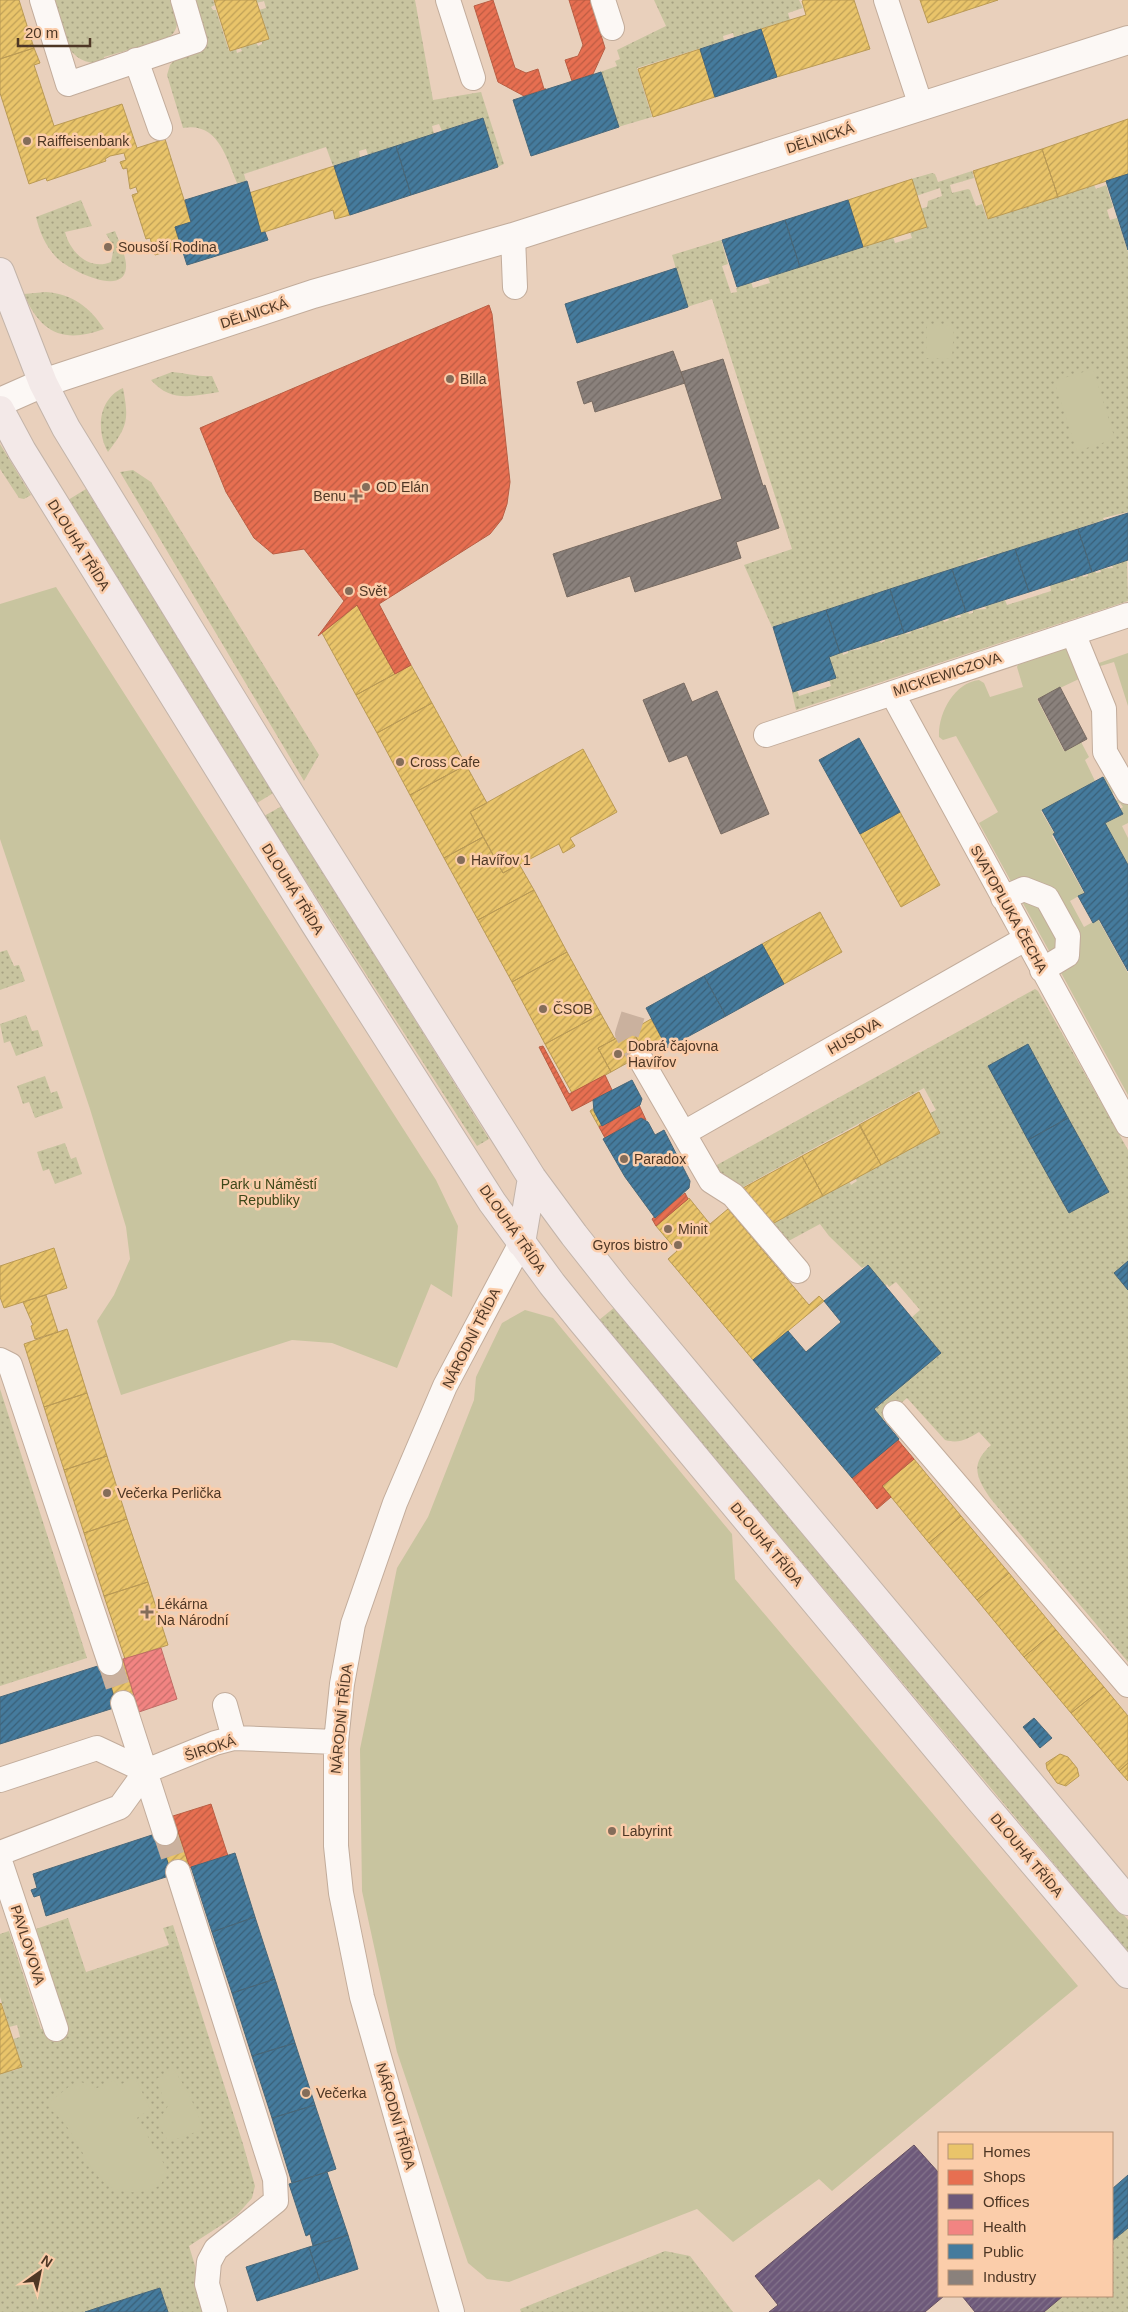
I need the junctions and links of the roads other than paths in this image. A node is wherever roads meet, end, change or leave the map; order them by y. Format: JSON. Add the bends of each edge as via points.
{"nodes":[{"id":1,"x":42,"y":0,"type":"edge"},
{"id":2,"x":183,"y":0,"type":"edge"},
{"id":3,"x":448,"y":0,"type":"edge"},
{"id":4,"x":603,"y":0,"type":"edge"},
{"id":5,"x":886,"y":0,"type":"edge"},
{"id":6,"x":612,"y":28,"type":"dead end"},
{"id":7,"x":1128,"y":40,"type":"edge"},
{"id":8,"x":136,"y":60,"type":"junction"},
{"id":9,"x":473,"y":78,"type":"dead end"},
{"id":10,"x":921,"y":106,"type":"junction"},
{"id":11,"x":160,"y":128,"type":"dead end"},
{"id":12,"x":513,"y":237,"type":"junction"},
{"id":13,"x":0,"y":272,"type":"edge"},
{"id":14,"x":515,"y":288,"type":"dead end"},
{"id":15,"x":43,"y":383,"type":"junction"},
{"id":16,"x":0,"y":402,"type":"edge"},
{"id":17,"x":0,"y":410,"type":"edge"},
{"id":18,"x":1128,"y":615,"type":"edge"},
{"id":19,"x":1072,"y":633,"type":"junction"},
{"id":20,"x":892,"y":693,"type":"junction"},
{"id":21,"x":766,"y":735,"type":"dead end"},
{"id":22,"x":1128,"y":792,"type":"edge"},
{"id":23,"x":1003,"y":898,"type":"junction"},
{"id":24,"x":1025,"y":939,"type":"junction"},
{"id":25,"x":1042,"y":970,"type":"junction"},
{"id":26,"x":641,"y":1060,"type":"tunnel mouth"},
{"id":27,"x":1128,"y":1125,"type":"edge"},
{"id":28,"x":684,"y":1133,"type":"junction"},
{"id":29,"x":532,"y":1178,"type":"junction"},
{"id":30,"x":521,"y":1243,"type":"junction"},
{"id":31,"x":798,"y":1271,"type":"dead end"},
{"id":32,"x":0,"y":1360,"type":"edge"},
{"id":33,"x":895,"y":1413,"type":"dead end"},
{"id":34,"x":110,"y":1664,"type":"tunnel mouth"},
{"id":35,"x":1128,"y":1685,"type":"edge"},
{"id":36,"x":123,"y":1703,"type":"tunnel mouth"},
{"id":37,"x":225,"y":1705,"type":"dead end"},
{"id":38,"x":234,"y":1738,"type":"junction"},
{"id":39,"x":336,"y":1742,"type":"junction"},
{"id":40,"x":146,"y":1771,"type":"junction"},
{"id":41,"x":0,"y":1780,"type":"edge"},
{"id":42,"x":165,"y":1833,"type":"tunnel mouth"},
{"id":43,"x":0,"y":1853,"type":"edge"},
{"id":44,"x":0,"y":1861,"type":"edge"},
{"id":45,"x":178,"y":1872,"type":"tunnel mouth"},
{"id":46,"x":1128,"y":1901,"type":"edge"},
{"id":47,"x":1128,"y":1974,"type":"edge"},
{"id":48,"x":56,"y":2029,"type":"dead end"},
{"id":49,"x":215,"y":2312,"type":"edge"},
{"id":50,"x":452,"y":2312,"type":"edge"}],
"edges":[{"from":1,"to":8,"type":"street","via":[[68,84]]},
{"from":2,"to":8,"type":"street","via":[[194,41]]},
{"from":3,"to":9,"type":"street"},
{"from":4,"to":6,"type":"street"},
{"from":5,"to":10,"type":"street"},
{"from":7,"to":10,"type":"street","name":"DĚLNICKÁ"},
{"from":8,"to":11,"type":"street"},
{"from":10,"to":12,"type":"street","name":"DĚLNICKÁ"},
{"from":12,"to":14,"type":"street"},
{"from":12,"to":15,"type":"street","name":"DĚLNICKÁ","via":[[313,294]]},
{"from":13,"to":15,"type":"main road"},
{"from":15,"to":16,"type":"street","name":"DĚLNICKÁ"},
{"from":15,"to":29,"type":"main road","via":[[66,428],[266,754]]},
{"from":17,"to":30,"type":"main road","name":"DLOUHÁ TŘÍDA","via":[[22,452],[315,924]]},
{"from":18,"to":19,"type":"street","name":"MICKIEWICZOVA"},
{"from":19,"to":20,"type":"street","name":"MICKIEWICZOVA"},
{"from":19,"to":22,"type":"street","via":[[1104,709],[1105,752]]},
{"from":20,"to":21,"type":"street","name":"MICKIEWICZOVA"},
{"from":20,"to":23,"type":"street","name":"SVATOPLUKA ČECHA"},
{"from":23,"to":24,"type":"street","name":"SVATOPLUKA ČECHA"},
{"from":23,"to":25,"type":"street","via":[[1024,890],[1047,898],[1068,936],[1067,955]]},
{"from":24,"to":25,"type":"street","name":"SVATOPLUKA ČECHA"},
{"from":24,"to":28,"type":"street","name":"HUSOVA"},
{"from":25,"to":27,"type":"street","name":"SVATOPLUKA ČECHA"},
{"from":26,"to":28,"type":"street"},
{"from":28,"to":31,"type":"street","via":[[711,1181],[733,1195]]},
{"from":29,"to":30,"type":"main road","name":"NÁRODNÍ TŘÍDA"},
{"from":29,"to":46,"type":"main road","via":[[620,1292]]},
{"from":30,"to":39,"type":"street","name":"NÁRODNÍ TŘÍDA","via":[[446,1386],[395,1503],[353,1624]]},
{"from":30,"to":47,"type":"main road","name":"DLOUHÁ TŘÍDA","via":[[581,1320]]},
{"from":32,"to":34,"type":"street","via":[[10,1365]]},
{"from":33,"to":35,"type":"street"},
{"from":36,"to":40,"type":"street"},
{"from":37,"to":38,"type":"street"},
{"from":38,"to":39,"type":"street","name":"ŠIROKÁ"},
{"from":38,"to":40,"type":"street","name":"ŠIROKÁ"},
{"from":39,"to":50,"type":"street","name":"NÁRODNÍ TŘÍDA","via":[[336,1846],[341,1893],[360,1988]]},
{"from":40,"to":41,"type":"street","via":[[97,1748]]},
{"from":40,"to":42,"type":"street"},
{"from":40,"to":43,"type":"street","via":[[120,1807]]},
{"from":44,"to":48,"type":"street","name":"PAVLOVOVA"},
{"from":45,"to":49,"type":"street","via":[[275,2179],[276,2201],[216,2249],[209,2262],[207,2284]]}]}
